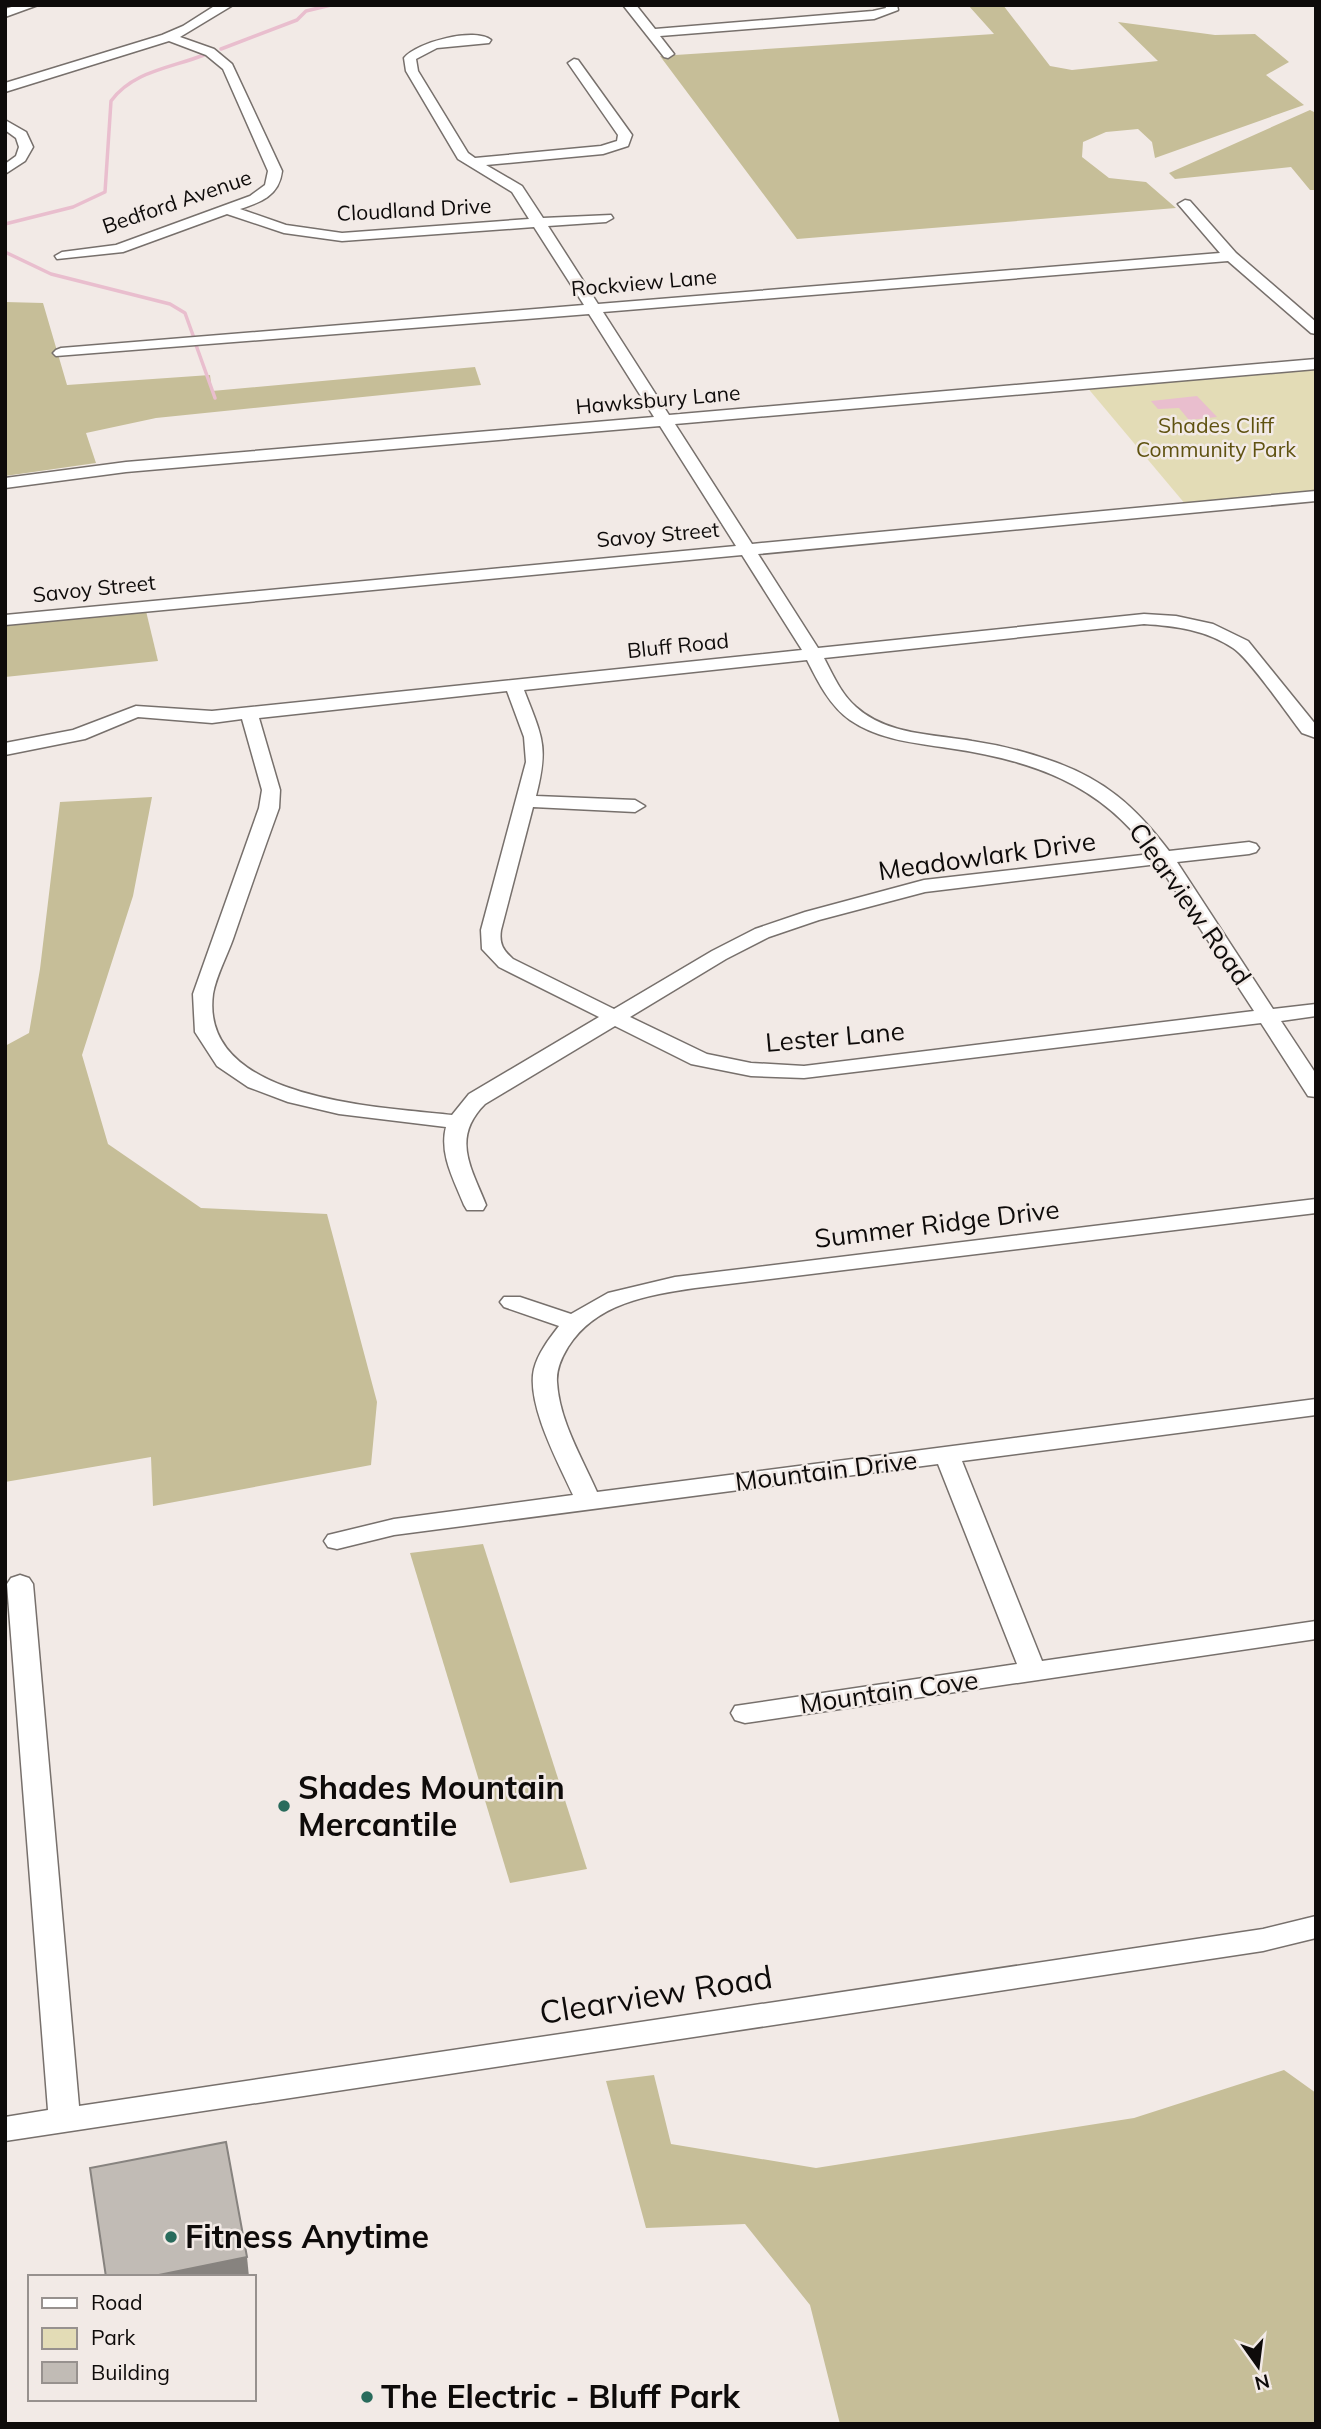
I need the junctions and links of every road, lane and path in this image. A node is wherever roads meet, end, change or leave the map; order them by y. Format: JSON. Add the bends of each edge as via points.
{"nodes":[{"id":1,"x":32,"y":5,"type":"edge"},
{"id":2,"x":227,"y":5,"type":"edge"},
{"id":3,"x":629,"y":5,"type":"edge"},
{"id":4,"x":891,"y":5,"type":"edge"},
{"id":5,"x":5,"y":13,"type":"edge"},
{"id":6,"x":652,"y":33,"type":"junction"},
{"id":7,"x":168,"y":37,"type":"junction"},
{"id":8,"x":485,"y":40,"type":"dead end"},
{"id":9,"x":668,"y":54,"type":"dead end"},
{"id":10,"x":574,"y":62,"type":"dead end"},
{"id":11,"x":5,"y":88,"type":"edge"},
{"id":12,"x":5,"y":124,"type":"edge"},
{"id":13,"x":470,"y":162,"type":"junction"},
{"id":14,"x":5,"y":170,"type":"edge"},
{"id":15,"x":1185,"y":204,"type":"dead end"},
{"id":16,"x":228,"y":210,"type":"junction"},
{"id":17,"x":606,"y":218,"type":"dead end"},
{"id":18,"x":539,"y":223,"type":"junction"},
{"id":19,"x":62,"y":256,"type":"dead end"},
{"id":20,"x":1231,"y":256,"type":"junction"},
{"id":21,"x":593,"y":308,"type":"junction"},
{"id":22,"x":1309,"y":317,"type":"edge"},
{"id":23,"x":1316,"y":330,"type":"edge"},
{"id":24,"x":61,"y":353,"type":"dead end"},
{"id":25,"x":1316,"y":364,"type":"edge"},
{"id":26,"x":666,"y":421,"type":"junction"},
{"id":27,"x":5,"y":482,"type":"edge"},
{"id":28,"x":1316,"y":496,"type":"edge"},
{"id":29,"x":745,"y":550,"type":"junction"},
{"id":30,"x":5,"y":620,"type":"edge"},
{"id":31,"x":814,"y":655,"type":"junction"},
{"id":32,"x":514,"y":686,"type":"junction"},
{"id":33,"x":249,"y":713,"type":"junction"},
{"id":34,"x":1316,"y":733,"type":"edge"},
{"id":35,"x":5,"y":749,"type":"edge"},
{"id":36,"x":525,"y":801,"type":"junction"},
{"id":37,"x":635,"y":806,"type":"dead end"},
{"id":38,"x":1249,"y":848,"type":"dead end"},
{"id":39,"x":1164,"y":858,"type":"junction"},
{"id":40,"x":1316,"y":1010,"type":"edge"},
{"id":41,"x":1266,"y":1016,"type":"junction"},
{"id":42,"x":613,"y":1018,"type":"junction"},
{"id":43,"x":1316,"y":1091,"type":"edge"},
{"id":44,"x":457,"y":1122,"type":"junction"},
{"id":45,"x":475,"y":1205,"type":"dead end"},
{"id":46,"x":1316,"y":1206,"type":"edge"},
{"id":47,"x":512,"y":1303,"type":"dead end"},
{"id":48,"x":573,"y":1323,"type":"junction"},
{"id":49,"x":1316,"y":1407,"type":"edge"},
{"id":50,"x":947,"y":1456,"type":"junction"},
{"id":51,"x":589,"y":1502,"type":"junction"},
{"id":52,"x":337,"y":1541,"type":"dead end"},
{"id":53,"x":20,"y":1584,"type":"dead end"},
{"id":54,"x":1316,"y":1630,"type":"edge"},
{"id":55,"x":1033,"y":1671,"type":"junction"},
{"id":56,"x":745,"y":1713,"type":"dead end"},
{"id":57,"x":1316,"y":1927,"type":"edge"},
{"id":58,"x":64,"y":2119,"type":"junction"},
{"id":59,"x":5,"y":2129,"type":"edge"}],
"edges":[{"from":1,"to":5,"type":"street"},
{"from":2,"to":7,"type":"street"},
{"from":3,"to":6,"type":"street"},
{"from":4,"to":6,"type":"street","via":[[892,10],[874,15]]},
{"from":6,"to":9,"type":"street"},
{"from":7,"to":11,"type":"street","via":[[41,73]]},
{"from":7,"to":16,"type":"street","name":"Bedford Avenue","via":[[210,52],[228,67],[275,171],[275,184],[269,192]]},
{"from":8,"to":13,"type":"street","via":[[431,47],[416,52],[409,62],[458,150]]},
{"from":10,"to":13,"type":"street","via":[[625,135],[623,144],[603,150]]},
{"from":12,"to":14,"type":"street","via":[[19,132],[27,148],[19,161]]},
{"from":13,"to":18,"type":"street","name":"Clearview Road","via":[[517,190]]},
{"from":15,"to":20,"type":"street"},
{"from":16,"to":18,"type":"street","name":"Cloudland Drive","via":[[284,229],[342,237]]},
{"from":16,"to":19,"type":"street","name":"Bedford Avenue","via":[[118,248]]},
{"from":17,"to":18,"type":"street","name":"Cloudland Drive"},
{"from":18,"to":21,"type":"street","name":"Clearview Road"},
{"from":20,"to":21,"type":"street","name":"Rockview Lane"},
{"from":20,"to":22,"type":"street"},
{"from":21,"to":24,"type":"street","name":"Rockview Lane"},
{"from":21,"to":26,"type":"street","name":"Clearview Road"},
{"from":22,"to":23,"type":"street"},
{"from":25,"to":26,"type":"street","name":"Hawksbury Lane"},
{"from":26,"to":27,"type":"street","name":"Hawksbury Lane","via":[[126,467]]},
{"from":26,"to":29,"type":"street","name":"Clearview Road"},
{"from":28,"to":29,"type":"street","name":"Savoy Street"},
{"from":29,"to":30,"type":"street","name":"Savoy Street"},
{"from":29,"to":31,"type":"street","name":"Clearview Road"},
{"from":31,"to":32,"type":"street","name":"Bluff Road"},
{"from":31,"to":34,"type":"street","name":"Bluff Road","via":[[1144,619],[1176,621],[1207,628],[1242,645]]},
{"from":31,"to":39,"type":"street","name":"Clearview Road","via":[[844,707],[857,717],[894,734],[998,751],[1061,771],[1122,808]]},
{"from":32,"to":33,"type":"street","name":"Bluff Road"},
{"from":32,"to":36,"type":"street","name":"Lester Lane","via":[[533,737],[535,762]]},
{"from":33,"to":35,"type":"street","name":"Bluff Road","via":[[212,717],[136,711],[78,735]]},
{"from":33,"to":44,"type":"street","via":[[271,789],[269,808],[203,994],[202,1017],[210,1044],[236,1071],[309,1102]]},
{"from":36,"to":37,"type":"street"},
{"from":36,"to":42,"type":"street","name":"Lester Lane","via":[[489,944],[506,963]]},
{"from":38,"to":39,"type":"street","name":"Meadowlark Drive"},
{"from":39,"to":41,"type":"street","name":"Clearview Road"},
{"from":39,"to":42,"type":"street","name":"Meadowlark Drive","via":[[924,886],[867,899],[762,933]]},
{"from":40,"to":41,"type":"street","name":"Lester Lane"},
{"from":41,"to":42,"type":"street","name":"Lester Lane","via":[[804,1072],[764,1073],[699,1059]]},
{"from":41,"to":43,"type":"street","name":"Clearview Road"},
{"from":42,"to":44,"type":"street","name":"Meadowlark Drive","via":[[477,1099]]},
{"from":44,"to":45,"type":"street","via":[[453,1136]]},
{"from":46,"to":48,"type":"street","name":"Summer Ridge Drive","via":[[653,1287],[620,1296]]},
{"from":47,"to":48,"type":"street"},
{"from":48,"to":51,"type":"street","name":"Summer Ridge Drive","via":[[552,1356],[544,1383]]},
{"from":49,"to":50,"type":"street","name":"Mountain Drive"},
{"from":50,"to":51,"type":"street","name":"Mountain Drive"},
{"from":50,"to":55,"type":"street"},
{"from":51,"to":52,"type":"street","name":"Mountain Drive","via":[[394,1527]]},
{"from":53,"to":58,"type":"street"},
{"from":54,"to":55,"type":"street","name":"Mountain Cove"},
{"from":55,"to":56,"type":"street","name":"Mountain Cove"},
{"from":57,"to":58,"type":"street","name":"Clearview Road","via":[[1263,1940]]},
{"from":58,"to":59,"type":"street","name":"Clearview Road"}]}
